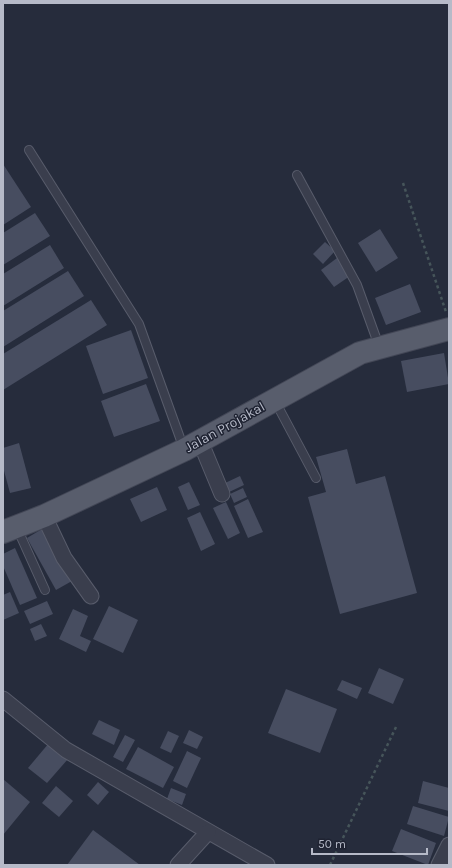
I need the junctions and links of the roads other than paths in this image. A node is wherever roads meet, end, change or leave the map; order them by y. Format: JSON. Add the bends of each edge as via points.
{"nodes":[{"id":1,"x":29,"y":150,"type":"dead end"},
{"id":2,"x":297,"y":175,"type":"dead end"},
{"id":3,"x":448,"y":322,"type":"edge"},
{"id":4,"x":379,"y":347,"type":"junction"},
{"id":5,"x":274,"y":400,"type":"junction"},
{"id":6,"x":192,"y":446,"type":"junction"},
{"id":7,"x":316,"y":478,"type":"dead end"},
{"id":8,"x":222,"y":494,"type":"dead end"},
{"id":9,"x":44,"y":516,"type":"junction"},
{"id":10,"x":10,"y":530,"type":"edge"},
{"id":11,"x":44,"y":590,"type":"dead end"},
{"id":12,"x":91,"y":596,"type":"dead end"},
{"id":13,"x":3,"y":699,"type":"edge"},
{"id":14,"x":208,"y":832,"type":"junction"},
{"id":15,"x":449,"y":845,"type":"edge"},
{"id":16,"x":178,"y":865,"type":"edge"},
{"id":17,"x":267,"y":865,"type":"edge"},
{"id":18,"x":439,"y":865,"type":"edge"}],
"edges":[{"from":1,"to":6,"type":"lane","via":[[139,324]]},
{"from":2,"to":4,"type":"lane","via":[[357,285]]},
{"from":3,"to":4,"type":"main road","name":"Jalan Projakal"},
{"from":4,"to":5,"type":"main road","name":"Jalan Projakal","via":[[360,353]]},
{"from":5,"to":6,"type":"main road","name":"Jalan Projakal"},
{"from":5,"to":7,"type":"lane"},
{"from":6,"to":8,"type":"street"},
{"from":6,"to":9,"type":"main road","name":"Jalan Projakal"},
{"from":9,"to":10,"type":"main road","name":"Jalan Projakal"},
{"from":9,"to":12,"type":"street","via":[[64,558]]},
{"from":10,"to":11,"type":"lane"},
{"from":13,"to":14,"type":"street","via":[[66,750]]},
{"from":14,"to":16,"type":"street"},
{"from":14,"to":17,"type":"street"},
{"from":15,"to":18,"type":"street"}]}
